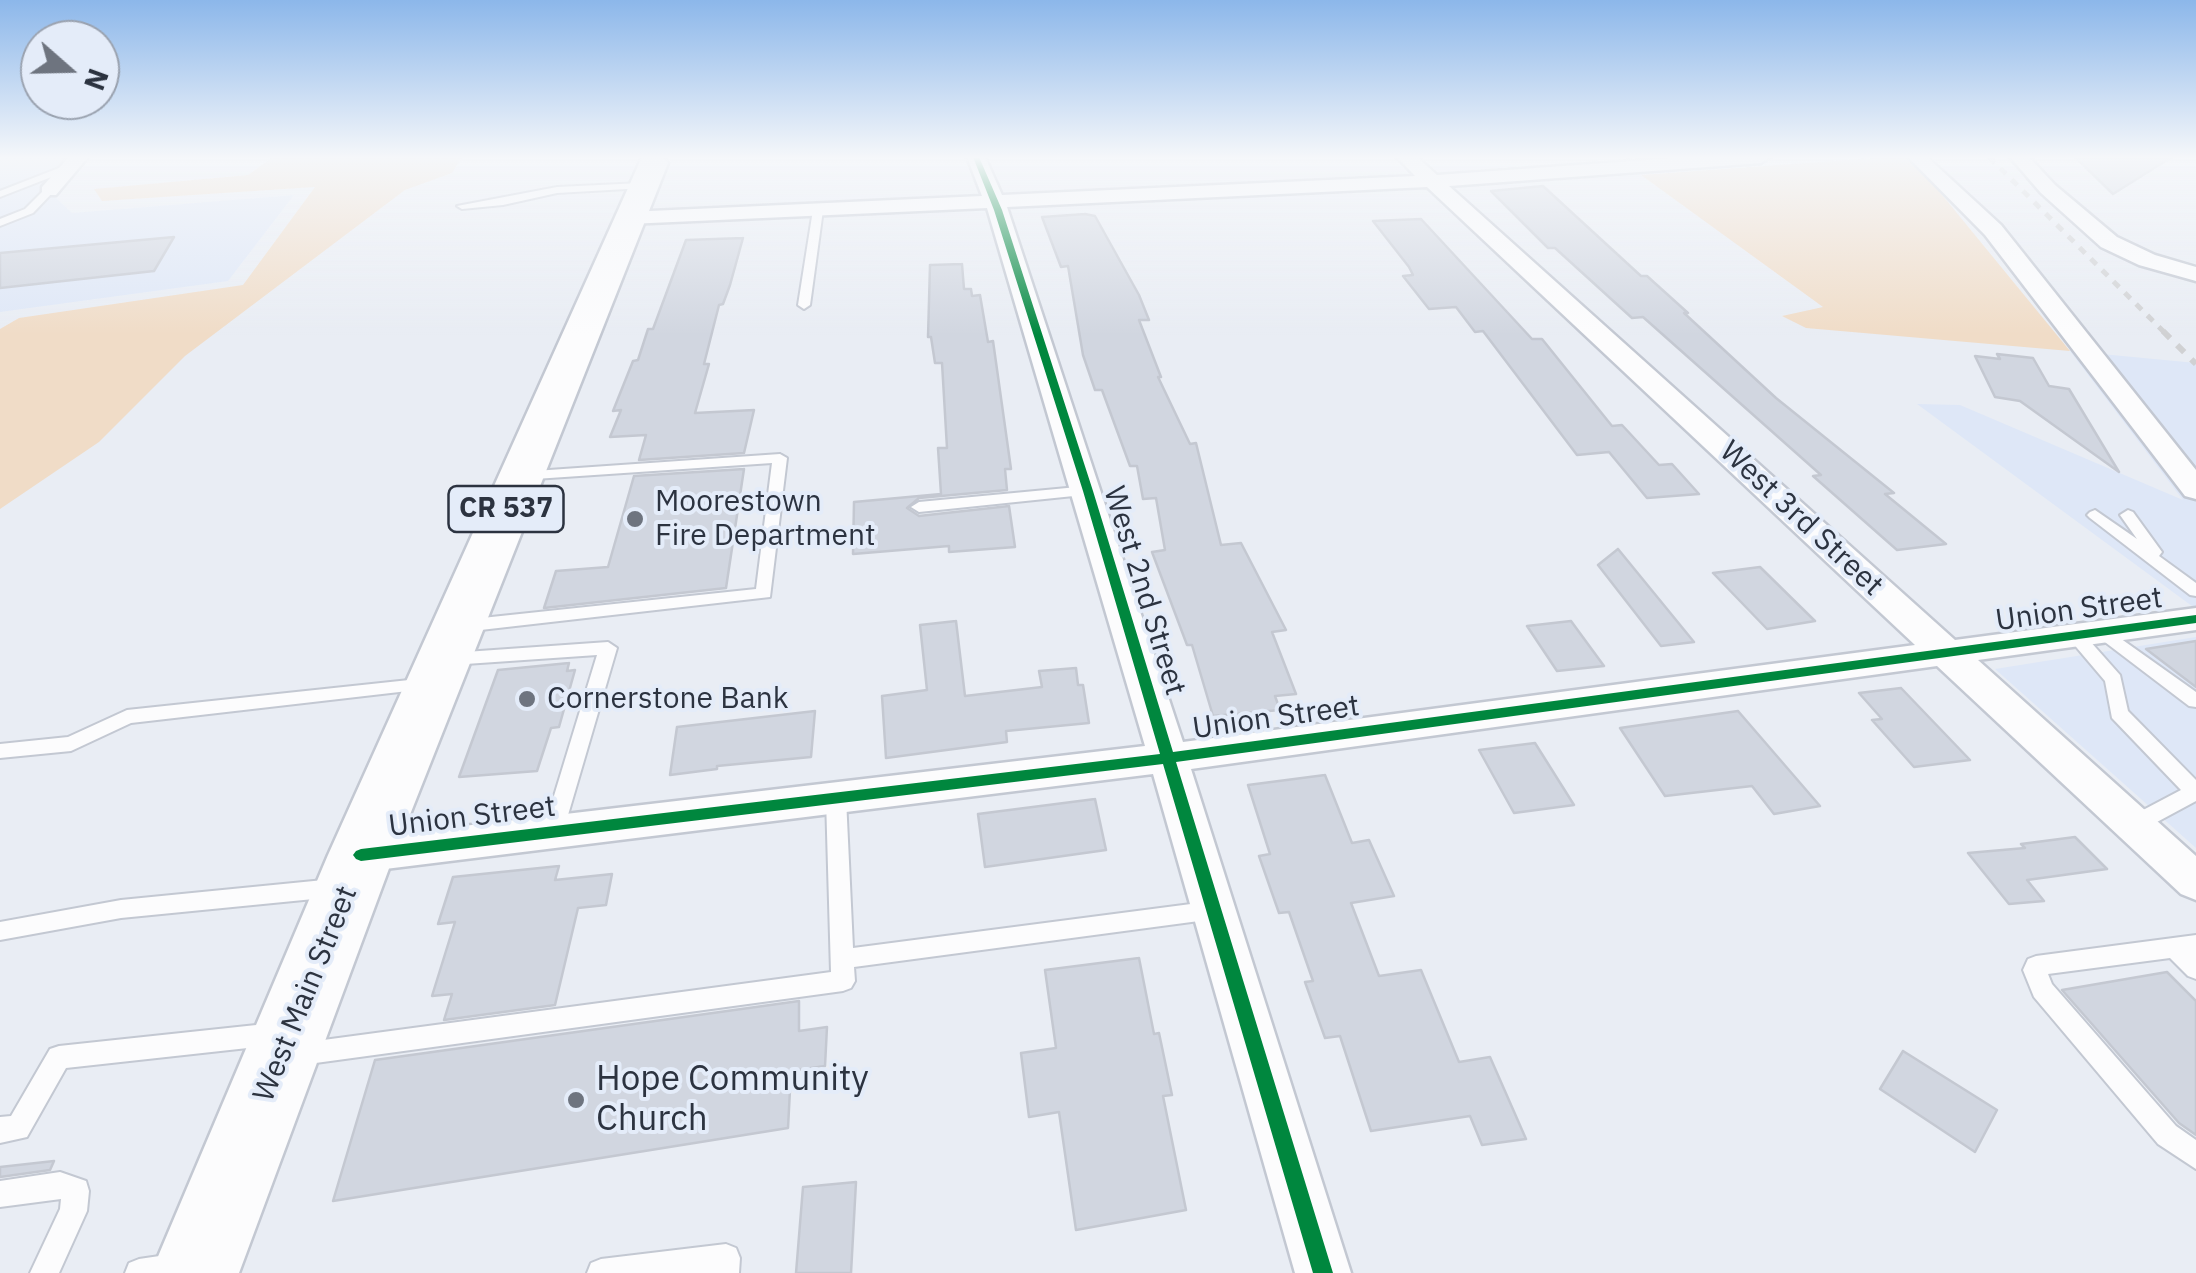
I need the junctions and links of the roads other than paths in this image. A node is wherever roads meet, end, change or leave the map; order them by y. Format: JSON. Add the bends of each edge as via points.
{"nodes":[{"id":1,"x":629,"y":216,"type":"edge"},
{"id":2,"x":817,"y":216,"type":"edge"},
{"id":3,"x":999,"y":216,"type":"edge"},
{"id":4,"x":1472,"y":216,"type":"edge"},
{"id":5,"x":1979,"y":216,"type":"edge"},
{"id":6,"x":2080,"y":216,"type":"edge"},
{"id":7,"x":2196,"y":274,"type":"edge"},
{"id":8,"x":804,"y":305,"type":"dead end"},
{"id":9,"x":520,"y":476,"type":"junction"},
{"id":10,"x":2196,"y":490,"type":"edge"},
{"id":11,"x":1088,"y":491,"type":"junction"},
{"id":12,"x":919,"y":508,"type":"dead end"},
{"id":13,"x":2094,"y":515,"type":"dead end"},
{"id":14,"x":2128,"y":516,"type":"dead end"},
{"id":15,"x":2166,"y":568,"type":"junction"},
{"id":16,"x":2196,"y":591,"type":"edge"},
{"id":17,"x":2196,"y":619,"type":"edge"},
{"id":18,"x":2089,"y":634,"type":"junction"},
{"id":19,"x":1946,"y":652,"type":"junction"},
{"id":20,"x":444,"y":657,"type":"junction"},
{"id":21,"x":2196,"y":701,"type":"edge"},
{"id":22,"x":0,"y":751,"type":"edge"},
{"id":23,"x":1168,"y":758,"type":"junction"},
{"id":24,"x":2196,"y":792,"type":"edge"},
{"id":25,"x":836,"y":798,"type":"junction"},
{"id":26,"x":2130,"y":821,"type":"junction"},
{"id":27,"x":553,"y":832,"type":"junction"},
{"id":28,"x":355,"y":871,"type":"junction"},
{"id":29,"x":2196,"y":882,"type":"edge"},
{"id":30,"x":1214,"y":910,"type":"junction"},
{"id":31,"x":0,"y":932,"type":"edge"},
{"id":32,"x":2185,"y":946,"type":"edge"},
{"id":33,"x":842,"y":958,"type":"junction"},
{"id":34,"x":2196,"y":969,"type":"edge"},
{"id":35,"x":286,"y":1044,"type":"junction"},
{"id":36,"x":0,"y":1130,"type":"edge"},
{"id":37,"x":2196,"y":1156,"type":"edge"},
{"id":38,"x":0,"y":1194,"type":"edge"},
{"id":39,"x":177,"y":1270,"type":"edge"},
{"id":40,"x":44,"y":1273,"type":"edge"},
{"id":41,"x":601,"y":1273,"type":"edge"},
{"id":42,"x":725,"y":1273,"type":"edge"},
{"id":43,"x":1323,"y":1273,"type":"edge"}],
"edges":[{"from":1,"to":9,"type":"main road","name":"West Main Street","number":"CR 537"},
{"from":2,"to":8,"type":"lane"},
{"from":3,"to":11,"type":"street","name":"West 2nd Street"},
{"from":4,"to":19,"type":"street","name":"West 3rd Street"},
{"from":5,"to":10,"type":"street"},
{"from":6,"to":7,"type":"street","via":[[2109,242]]},
{"from":9,"to":20,"type":"main road","name":"West Main Street","number":"CR 537"},
{"from":9,"to":20,"type":"lane","via":[[780,458],[764,593]]},
{"from":11,"to":12,"type":"lane"},
{"from":11,"to":23,"type":"street","name":"West 2nd Street"},
{"from":13,"to":15,"type":"lane"},
{"from":14,"to":15,"type":"lane"},
{"from":15,"to":16,"type":"lane"},
{"from":17,"to":18,"type":"street","name":"Union Street"},
{"from":18,"to":19,"type":"street","name":"Union Street"},
{"from":18,"to":21,"type":"lane"},
{"from":18,"to":24,"type":"lane","via":[[2114,679],[2119,712]]},
{"from":19,"to":23,"type":"street","name":"Union Street"},
{"from":19,"to":26,"type":"street","name":"West 3rd Street"},
{"from":20,"to":22,"type":"lane","via":[[127,718],[71,744]]},
{"from":20,"to":27,"type":"lane","via":[[608,648]]},
{"from":20,"to":28,"type":"main road","name":"West Main Street","number":"CR 537"},
{"from":23,"to":25,"type":"street","name":"Union Street"},
{"from":23,"to":30,"type":"street","name":"West 2nd Street"},
{"from":24,"to":26,"type":"lane"},
{"from":25,"to":27,"type":"street","name":"Union Street"},
{"from":25,"to":33,"type":"lane"},
{"from":26,"to":29,"type":"street","name":"West 3rd Street"},
{"from":27,"to":28,"type":"street","name":"Union Street"},
{"from":28,"to":31,"type":"lane"},
{"from":28,"to":35,"type":"main road","name":"West Main Street","number":"CR 537"},
{"from":30,"to":33,"type":"lane"},
{"from":30,"to":43,"type":"street","name":"West 2nd Street"},
{"from":32,"to":34,"type":"lane"},
{"from":32,"to":37,"type":"lane","via":[[2034,970],[2042,990],[2167,1135]]},
{"from":33,"to":35,"type":"lane","via":[[842,980]]},
{"from":35,"to":36,"type":"lane","via":[[58,1058],[18,1128]]},
{"from":35,"to":39,"type":"main road","name":"West Main Street","number":"CR 537"},
{"from":38,"to":40,"type":"lane","via":[[60,1185],[76,1190],[74,1211]]},
{"from":41,"to":42,"type":"lane","via":[[726,1258]]}]}
